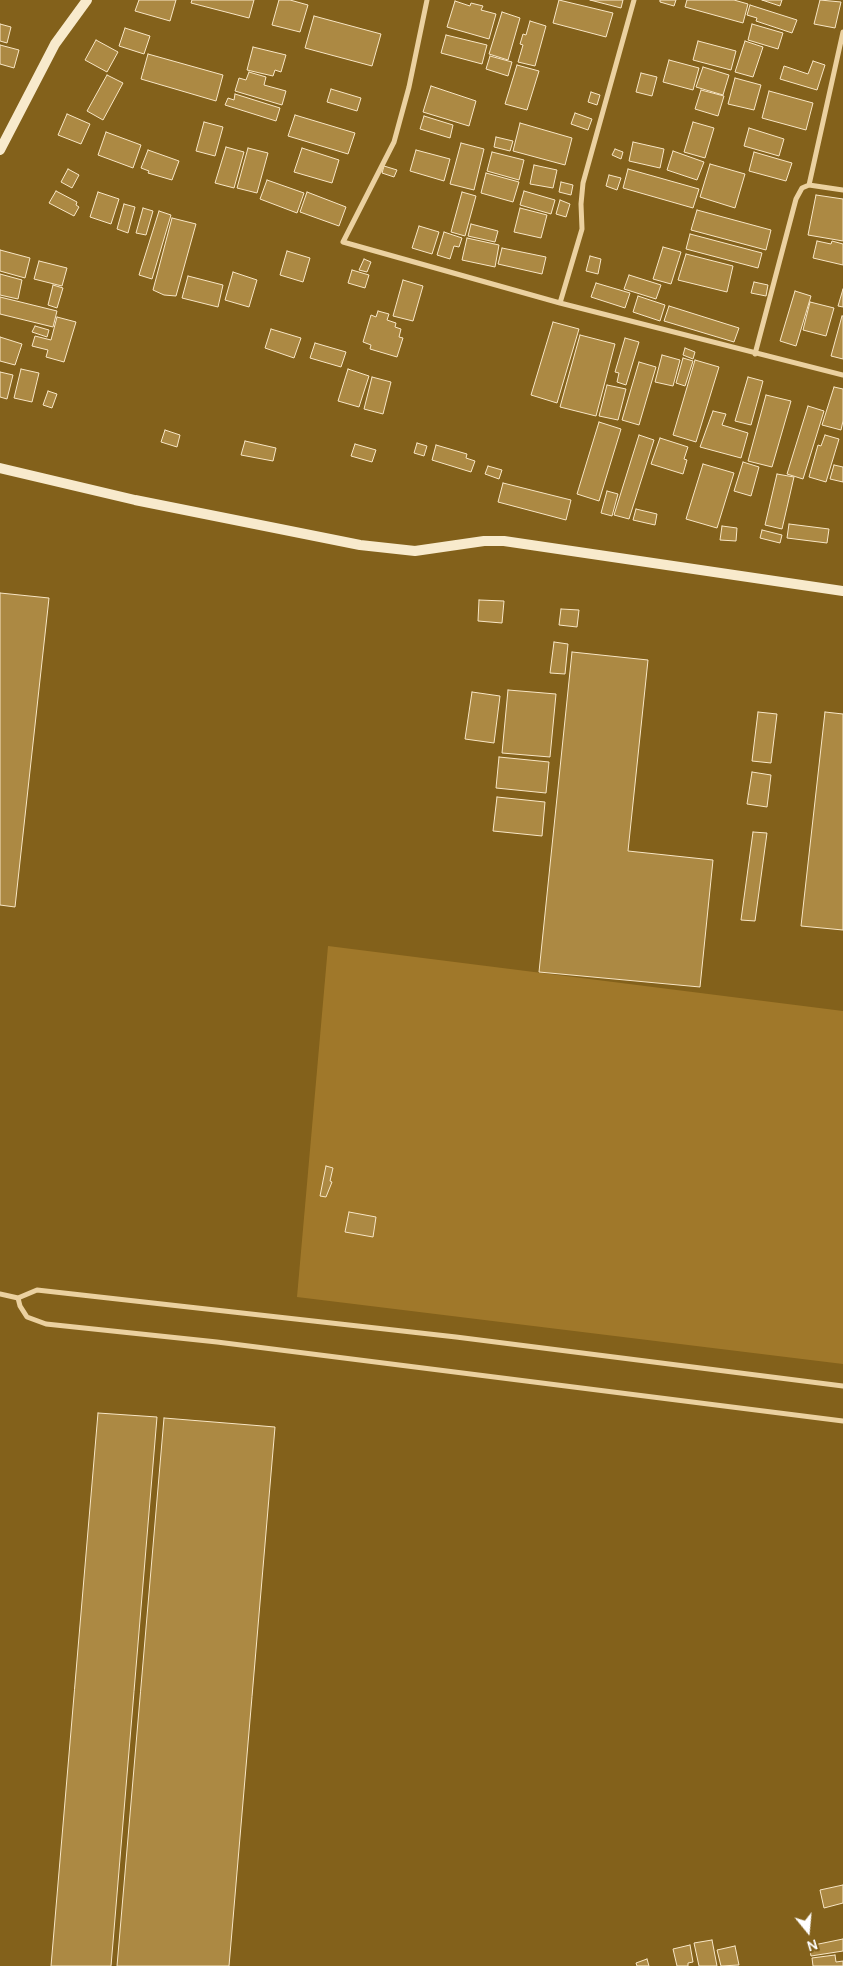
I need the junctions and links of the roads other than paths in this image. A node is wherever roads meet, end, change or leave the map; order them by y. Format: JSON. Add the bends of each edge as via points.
{"nodes":[{"id":1,"x":87,"y":0,"type":"edge"},
{"id":2,"x":427,"y":0,"type":"edge"},
{"id":3,"x":634,"y":0,"type":"edge"},
{"id":4,"x":843,"y":32,"type":"edge"},
{"id":5,"x":0,"y":150,"type":"edge"},
{"id":6,"x":809,"y":185,"type":"junction"},
{"id":7,"x":843,"y":190,"type":"edge"},
{"id":8,"x":560,"y":304,"type":"junction"},
{"id":9,"x":755,"y":354,"type":"junction"},
{"id":10,"x":843,"y":375,"type":"edge"},
{"id":11,"x":0,"y":468,"type":"edge"},
{"id":12,"x":843,"y":591,"type":"edge"},
{"id":13,"x":0,"y":1294,"type":"edge"},
{"id":14,"x":18,"y":1298,"type":"junction"},
{"id":15,"x":843,"y":1386,"type":"edge"},
{"id":16,"x":843,"y":1421,"type":"edge"}],
"edges":[{"from":1,"to":5,"type":"street","via":[[55,44]]},
{"from":2,"to":8,"type":"street","via":[[394,142],[343,242]]},
{"from":3,"to":8,"type":"street","via":[[583,183],[582,229]]},
{"from":4,"to":6,"type":"street"},
{"from":6,"to":7,"type":"street"},
{"from":6,"to":9,"type":"street","via":[[802,188],[796,199]]},
{"from":8,"to":9,"type":"street"},
{"from":9,"to":10,"type":"street"},
{"from":11,"to":12,"type":"street","via":[[135,500],[360,545],[415,551],[504,541]]},
{"from":13,"to":14,"type":"street"},
{"from":14,"to":15,"type":"street","via":[[37,1290],[456,1337]]},
{"from":14,"to":16,"type":"street","via":[[28,1316],[46,1324],[218,1342]]}]}
